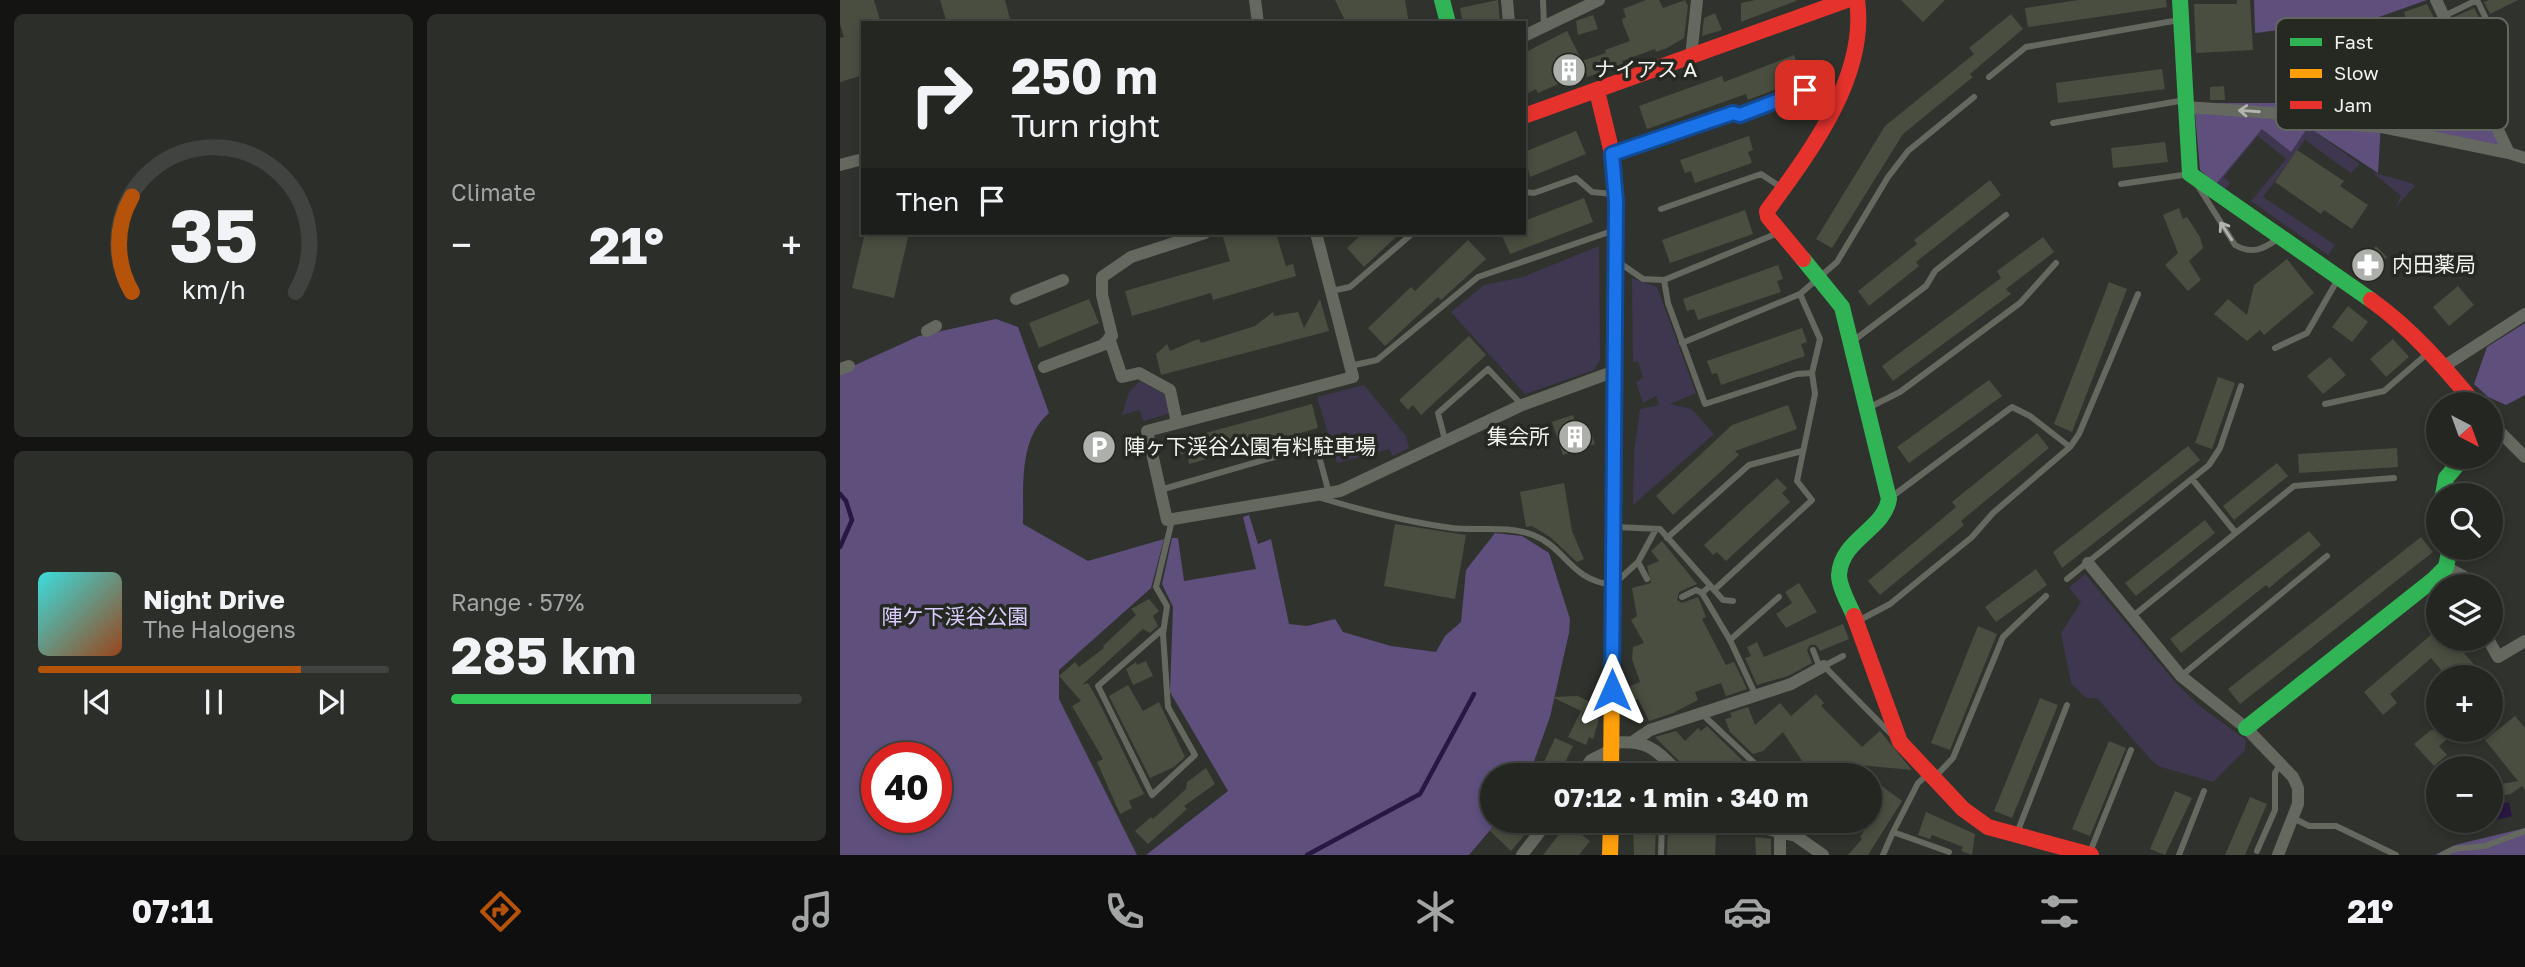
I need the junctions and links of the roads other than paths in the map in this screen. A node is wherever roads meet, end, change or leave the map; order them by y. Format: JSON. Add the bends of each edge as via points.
{"nodes":[{"id":1,"x":1255,"y":0,"type":"edge"},
{"id":2,"x":1443,"y":0,"type":"edge"},
{"id":3,"x":1507,"y":0,"type":"edge"},
{"id":4,"x":1543,"y":0,"type":"edge"},
{"id":5,"x":1599,"y":0,"type":"edge"},
{"id":6,"x":1697,"y":0,"type":"edge"},
{"id":7,"x":1847,"y":0,"type":"edge"},
{"id":8,"x":1857,"y":0,"type":"edge"},
{"id":9,"x":2180,"y":0,"type":"edge"},
{"id":10,"x":2436,"y":0,"type":"edge"},
{"id":11,"x":2444,"y":17,"type":"joint"},
{"id":12,"x":2486,"y":18,"type":"edge"},
{"id":13,"x":2181,"y":19,"type":"junction"},
{"id":14,"x":1258,"y":21,"type":"edge"},
{"id":15,"x":1448,"y":21,"type":"edge"},
{"id":16,"x":1509,"y":21,"type":"edge"},
{"id":17,"x":1544,"y":27,"type":"junction"},
{"id":18,"x":1526,"y":35,"type":"edge"},
{"id":19,"x":1692,"y":57,"type":"junction"},
{"id":20,"x":1989,"y":77,"type":"dead end"},
{"id":21,"x":1597,"y":91,"type":"junction"},
{"id":22,"x":1974,"y":97,"type":"dead end"},
{"id":23,"x":1834,"y":103,"type":"junction"},
{"id":24,"x":2186,"y":104,"type":"junction"},
{"id":25,"x":2276,"y":114,"type":"edge"},
{"id":26,"x":1526,"y":115,"type":"edge"},
{"id":27,"x":2053,"y":123,"type":"dead end"},
{"id":28,"x":2397,"y":130,"type":"edge"},
{"id":29,"x":2498,"y":130,"type":"edge"},
{"id":30,"x":2509,"y":153,"type":"junction"},
{"id":31,"x":1612,"y":154,"type":"junction"},
{"id":32,"x":2525,"y":158,"type":"edge"},
{"id":33,"x":861,"y":160,"type":"edge"},
{"id":34,"x":840,"y":165,"type":"edge"},
{"id":35,"x":2190,"y":174,"type":"junction"},
{"id":36,"x":2121,"y":184,"type":"dead end"},
{"id":37,"x":1783,"y":189,"type":"junction"},
{"id":38,"x":1526,"y":192,"type":"edge"},
{"id":39,"x":1615,"y":194,"type":"junction"},
{"id":40,"x":1661,"y":209,"type":"dead end"},
{"id":41,"x":2006,"y":215,"type":"dead end"},
{"id":42,"x":1616,"y":230,"type":"junction"},
{"id":43,"x":1780,"y":232,"type":"junction"},
{"id":44,"x":1200,"y":235,"type":"edge"},
{"id":45,"x":1317,"y":235,"type":"edge"},
{"id":46,"x":1411,"y":235,"type":"edge"},
{"id":47,"x":2280,"y":237,"type":"junction"},
{"id":48,"x":1615,"y":260,"type":"junction"},
{"id":49,"x":2056,"y":263,"type":"dead end"},
{"id":50,"x":2339,"y":277,"type":"junction"},
{"id":51,"x":1820,"y":278,"type":"junction"},
{"id":52,"x":1063,"y":280,"type":"dead end"},
{"id":53,"x":1664,"y":280,"type":"junction"},
{"id":54,"x":1331,"y":291,"type":"junction"},
{"id":55,"x":1800,"y":294,"type":"junction"},
{"id":56,"x":2137,"y":294,"type":"dead end"},
{"id":57,"x":1016,"y":299,"type":"dead end"},
{"id":58,"x":2525,"y":314,"type":"edge"},
{"id":59,"x":1109,"y":338,"type":"junction"},
{"id":60,"x":1853,"y":341,"type":"junction"},
{"id":61,"x":1682,"y":343,"type":"junction"},
{"id":62,"x":2274,"y":348,"type":"dead end"},
{"id":63,"x":2430,"y":351,"type":"junction"},
{"id":64,"x":1350,"y":366,"type":"junction"},
{"id":65,"x":2443,"y":366,"type":"junction"},
{"id":66,"x":1044,"y":367,"type":"dead end"},
{"id":67,"x":1615,"y":370,"type":"junction"},
{"id":68,"x":1812,"y":373,"type":"junction"},
{"id":69,"x":2241,"y":386,"type":"dead end"},
{"id":70,"x":2465,"y":392,"type":"edge"},
{"id":71,"x":2325,"y":404,"type":"dead end"},
{"id":72,"x":1522,"y":405,"type":"junction"},
{"id":73,"x":1868,"y":408,"type":"junction"},
{"id":74,"x":1177,"y":423,"type":"junction"},
{"id":75,"x":2503,"y":436,"type":"edge"},
{"id":76,"x":1445,"y":440,"type":"junction"},
{"id":77,"x":2070,"y":447,"type":"junction"},
{"id":78,"x":1802,"y":451,"type":"junction"},
{"id":79,"x":2525,"y":457,"type":"edge"},
{"id":80,"x":2394,"y":478,"type":"dead end"},
{"id":81,"x":2192,"y":479,"type":"junction"},
{"id":82,"x":1160,"y":489,"type":"junction"},
{"id":83,"x":1329,"y":494,"type":"junction"},
{"id":84,"x":1315,"y":496,"type":"junction"},
{"id":85,"x":1889,"y":499,"type":"junction"},
{"id":86,"x":1172,"y":520,"type":"junction"},
{"id":87,"x":1613,"y":527,"type":"junction"},
{"id":88,"x":1656,"y":529,"type":"junction"},
{"id":89,"x":2236,"y":533,"type":"junction"},
{"id":90,"x":1667,"y":538,"type":"junction"},
{"id":91,"x":2327,"y":556,"type":"dead end"},
{"id":92,"x":2448,"y":560,"type":"edge"},
{"id":93,"x":1638,"y":562,"type":"junction"},
{"id":94,"x":2088,"y":562,"type":"junction"},
{"id":95,"x":2446,"y":567,"type":"junction"},
{"id":96,"x":2459,"y":574,"type":"edge"},
{"id":97,"x":1647,"y":579,"type":"dead end"},
{"id":98,"x":2067,"y":579,"type":"dead end"},
{"id":99,"x":1613,"y":586,"type":"junction"},
{"id":100,"x":1712,"y":588,"type":"junction"},
{"id":101,"x":1702,"y":593,"type":"junction"},
{"id":102,"x":2046,"y":596,"type":"dead end"},
{"id":103,"x":1682,"y":597,"type":"dead end"},
{"id":104,"x":1779,"y":597,"type":"dead end"},
{"id":105,"x":1733,"y":601,"type":"dead end"},
{"id":106,"x":2133,"y":616,"type":"junction"},
{"id":107,"x":1855,"y":623,"type":"junction"},
{"id":108,"x":1164,"y":628,"type":"junction"},
{"id":109,"x":1730,"y":640,"type":"junction"},
{"id":110,"x":2525,"y":640,"type":"edge"},
{"id":111,"x":1813,"y":650,"type":"dead end"},
{"id":112,"x":2495,"y":651,"type":"edge"},
{"id":113,"x":1843,"y":656,"type":"dead end"},
{"id":114,"x":1822,"y":668,"type":"junction"},
{"id":115,"x":2180,"y":676,"type":"junction"},
{"id":116,"x":1756,"y":696,"type":"junction"},
{"id":117,"x":2067,"y":705,"type":"dead end"},
{"id":118,"x":1702,"y":713,"type":"junction"},
{"id":119,"x":2246,"y":729,"type":"junction"},
{"id":120,"x":1634,"y":741,"type":"junction"},
{"id":121,"x":1900,"y":742,"type":"junction"},
{"id":122,"x":1611,"y":747,"type":"junction"},
{"id":123,"x":2131,"y":750,"type":"dead end"},
{"id":124,"x":1663,"y":757,"type":"junction"},
{"id":125,"x":1589,"y":763,"type":"edge"},
{"id":126,"x":1611,"y":763,"type":"edge"},
{"id":127,"x":1663,"y":763,"type":"edge"},
{"id":128,"x":1669,"y":763,"type":"edge"},
{"id":129,"x":1754,"y":763,"type":"edge"},
{"id":130,"x":2281,"y":763,"type":"junction"},
{"id":131,"x":1931,"y":776,"type":"junction"},
{"id":132,"x":2204,"y":791,"type":"dead end"},
{"id":133,"x":2294,"y":818,"type":"junction"},
{"id":134,"x":2525,"y":831,"type":"edge"},
{"id":135,"x":1893,"y":832,"type":"junction"},
{"id":136,"x":1539,"y":833,"type":"edge"},
{"id":137,"x":1611,"y":833,"type":"edge"},
{"id":138,"x":1662,"y":833,"type":"edge"},
{"id":139,"x":1780,"y":833,"type":"edge"},
{"id":140,"x":1784,"y":833,"type":"edge"},
{"id":141,"x":1798,"y":833,"type":"edge"},
{"id":142,"x":2017,"y":834,"type":"junction"},
{"id":143,"x":1796,"y":836,"type":"junction"},
{"id":144,"x":2257,"y":851,"type":"dead end"},
{"id":145,"x":1950,"y":852,"type":"dead end"},
{"id":146,"x":1522,"y":855,"type":"edge"},
{"id":147,"x":1610,"y":855,"type":"edge"},
{"id":148,"x":1661,"y":855,"type":"edge"},
{"id":149,"x":1780,"y":855,"type":"edge"},
{"id":150,"x":1823,"y":855,"type":"edge"},
{"id":151,"x":1883,"y":855,"type":"edge"},
{"id":152,"x":2090,"y":855,"type":"edge"},
{"id":153,"x":2179,"y":855,"type":"edge"},
{"id":154,"x":2278,"y":855,"type":"edge"},
{"id":155,"x":2396,"y":855,"type":"edge"},
{"id":156,"x":2442,"y":855,"type":"edge"}],
"edges":[{"from":1,"to":14,"type":"street"},
{"from":2,"to":15,"type":"street"},
{"from":3,"to":16,"type":"street"},
{"from":4,"to":17,"type":"lane"},
{"from":5,"to":17,"type":"street"},
{"from":6,"to":19,"type":"street"},
{"from":7,"to":19,"type":"street"},
{"from":8,"to":23,"type":"street","via":[[1863,17],[1861,40]]},
{"from":9,"to":13,"type":"street"},
{"from":10,"to":11,"type":"street"},
{"from":11,"to":12,"type":"lane","via":[[2477,0]]},
{"from":13,"to":20,"type":"lane","via":[[2026,47]]},
{"from":13,"to":24,"type":"street"},
{"from":17,"to":18,"type":"street"},
{"from":19,"to":21,"type":"street"},
{"from":21,"to":26,"type":"street"},
{"from":21,"to":31,"type":"street"},
{"from":22,"to":51,"type":"lane","via":[[1908,151],[1837,262]]},
{"from":23,"to":31,"type":"lane","via":[[1805,90]]},
{"from":23,"to":37,"type":"street"},
{"from":25,"to":24,"type":"street","one_way":true},
{"from":24,"to":27,"type":"lane"},
{"from":24,"to":35,"type":"street"},
{"from":30,"to":28,"type":"street","one_way":true},
{"from":29,"to":30,"type":"street"},
{"from":30,"to":32,"type":"street"},
{"from":31,"to":39,"type":"street"},
{"from":33,"to":34,"type":"street"},
{"from":35,"to":36,"type":"lane"},
{"from":35,"to":47,"type":"street"},
{"from":47,"to":35,"type":"lane","one_way":true,"via":[[2257,250],[2235,245]]},
{"from":37,"to":40,"type":"lane","via":[[1761,174]]},
{"from":37,"to":43,"type":"street","via":[[1767,211]]},
{"from":38,"to":39,"type":"lane","via":[[1576,178],[1592,192]]},
{"from":39,"to":42,"type":"street"},
{"from":41,"to":60,"type":"lane","via":[[1935,271],[1926,286]]},
{"from":42,"to":48,"type":"street"},
{"from":42,"to":64,"type":"lane","via":[[1478,277],[1377,360]]},
{"from":43,"to":51,"type":"street"},
{"from":43,"to":53,"type":"lane"},
{"from":44,"to":59,"type":"street","via":[[1131,257],[1102,277]]},
{"from":45,"to":54,"type":"street"},
{"from":46,"to":54,"type":"lane","via":[[1350,287]]},
{"from":47,"to":50,"type":"street"},
{"from":48,"to":53,"type":"lane","via":[[1643,279]]},
{"from":48,"to":67,"type":"street"},
{"from":49,"to":73,"type":"lane","via":[[2020,303],[1900,392]]},
{"from":50,"to":62,"type":"lane","via":[[2308,333]]},
{"from":50,"to":63,"type":"street","via":[[2391,314]]},
{"from":51,"to":55,"type":"lane"},
{"from":51,"to":60,"type":"street","via":[[1842,307]]},
{"from":52,"to":57,"type":"street"},
{"from":53,"to":61,"type":"lane"},
{"from":54,"to":64,"type":"street"},
{"from":55,"to":61,"type":"lane"},
{"from":55,"to":68,"type":"lane","via":[[1820,339]]},
{"from":56,"to":77,"type":"lane","via":[[2080,435]]},
{"from":58,"to":65,"type":"street"},
{"from":59,"to":66,"type":"street","via":[[1103,345]]},
{"from":59,"to":74,"type":"street","via":[[1122,377],[1139,373],[1170,390]]},
{"from":60,"to":73,"type":"street"},
{"from":61,"to":68,"type":"lane","via":[[1705,404]]},
{"from":63,"to":65,"type":"street"},
{"from":63,"to":71,"type":"lane","via":[[2384,391]]},
{"from":64,"to":74,"type":"street","via":[[1353,377]]},
{"from":65,"to":70,"type":"street"},
{"from":67,"to":72,"type":"street"},
{"from":67,"to":87,"type":"street"},
{"from":68,"to":78,"type":"lane","via":[[1815,394]]},
{"from":69,"to":81,"type":"lane","via":[[2220,448]]},
{"from":72,"to":76,"type":"street"},
{"from":72,"to":76,"type":"lane","via":[[1488,369],[1438,413]]},
{"from":73,"to":85,"type":"street"},
{"from":74,"to":82,"type":"street","via":[[1147,431]]},
{"from":75,"to":79,"type":"street"},
{"from":76,"to":83,"type":"street"},
{"from":77,"to":85,"type":"lane","via":[[2012,407]]},
{"from":77,"to":107,"type":"lane","via":[[1972,537],[1890,604]]},
{"from":78,"to":90,"type":"lane","via":[[1749,465]]},
{"from":78,"to":100,"type":"lane","via":[[1797,481],[1812,500]]},
{"from":80,"to":89,"type":"lane","via":[[2294,486]]},
{"from":81,"to":89,"type":"lane"},
{"from":81,"to":94,"type":"lane"},
{"from":82,"to":83,"type":"lane","via":[[1316,445]]},
{"from":82,"to":86,"type":"street","via":[[1167,520]]},
{"from":83,"to":84,"type":"street"},
{"from":84,"to":86,"type":"street"},
{"from":84,"to":99,"type":"lane","via":[[1388,517],[1534,535],[1579,575]]},
{"from":85,"to":107,"type":"street","via":[[1882,517],[1860,534],[1843,557],[1839,576]]},
{"from":86,"to":108,"type":"lane","via":[[1156,587],[1167,606]]},
{"from":87,"to":88,"type":"lane"},
{"from":87,"to":99,"type":"street"},
{"from":88,"to":90,"type":"lane"},
{"from":88,"to":93,"type":"lane"},
{"from":89,"to":106,"type":"lane"},
{"from":90,"to":100,"type":"lane"},
{"from":91,"to":115,"type":"lane"},
{"from":92,"to":95,"type":"street"},
{"from":93,"to":97,"type":"lane"},
{"from":93,"to":99,"type":"lane"},
{"from":94,"to":98,"type":"lane"},
{"from":94,"to":106,"type":"street"},
{"from":95,"to":96,"type":"street"},
{"from":95,"to":119,"type":"street"},
{"from":99,"to":122,"type":"street"},
{"from":100,"to":101,"type":"lane"},
{"from":100,"to":105,"type":"lane","via":[[1723,600]]},
{"from":101,"to":103,"type":"lane","via":[[1696,590]]},
{"from":101,"to":109,"type":"lane"},
{"from":102,"to":131,"type":"lane","via":[[2003,637],[1953,758]]},
{"from":104,"to":109,"type":"lane"},
{"from":106,"to":115,"type":"street"},
{"from":107,"to":121,"type":"street","via":[[1859,646]]},
{"from":108,"to":108,"type":"lane","via":[[1168,707],[1195,755],[1152,795],[1098,686]]},
{"from":109,"to":116,"type":"lane"},
{"from":110,"to":112,"type":"street","via":[[2498,657]]},
{"from":111,"to":114,"type":"lane"},
{"from":113,"to":114,"type":"lane"},
{"from":114,"to":116,"type":"street"},
{"from":114,"to":121,"type":"lane"},
{"from":115,"to":119,"type":"street"},
{"from":116,"to":118,"type":"street"},
{"from":117,"to":142,"type":"lane"},
{"from":118,"to":120,"type":"street","via":[[1650,730]]},
{"from":118,"to":129,"type":"lane"},
{"from":119,"to":130,"type":"street"},
{"from":120,"to":122,"type":"street"},
{"from":120,"to":124,"type":"street","via":[[1651,746]]},
{"from":121,"to":131,"type":"street"},
{"from":122,"to":125,"type":"street"},
{"from":122,"to":126,"type":"street"},
{"from":123,"to":152,"type":"lane"},
{"from":124,"to":127,"type":"lane"},
{"from":124,"to":128,"type":"street"},
{"from":130,"to":133,"type":"street","via":[[2298,788]]},
{"from":130,"to":144,"type":"lane","via":[[2275,773],[2275,810]]},
{"from":131,"to":135,"type":"lane","via":[[1918,783]]},
{"from":131,"to":142,"type":"street","via":[[1975,819]]},
{"from":132,"to":153,"type":"lane"},
{"from":133,"to":154,"type":"street"},
{"from":133,"to":155,"type":"lane","via":[[2309,826],[2336,826]]},
{"from":134,"to":156,"type":"lane"},
{"from":135,"to":145,"type":"lane"},
{"from":135,"to":151,"type":"lane"},
{"from":136,"to":146,"type":"street"},
{"from":137,"to":147,"type":"street"},
{"from":138,"to":148,"type":"lane"},
{"from":139,"to":149,"type":"street"},
{"from":140,"to":143,"type":"street"},
{"from":141,"to":143,"type":"lane"},
{"from":142,"to":152,"type":"street"},
{"from":143,"to":150,"type":"street"}]}
